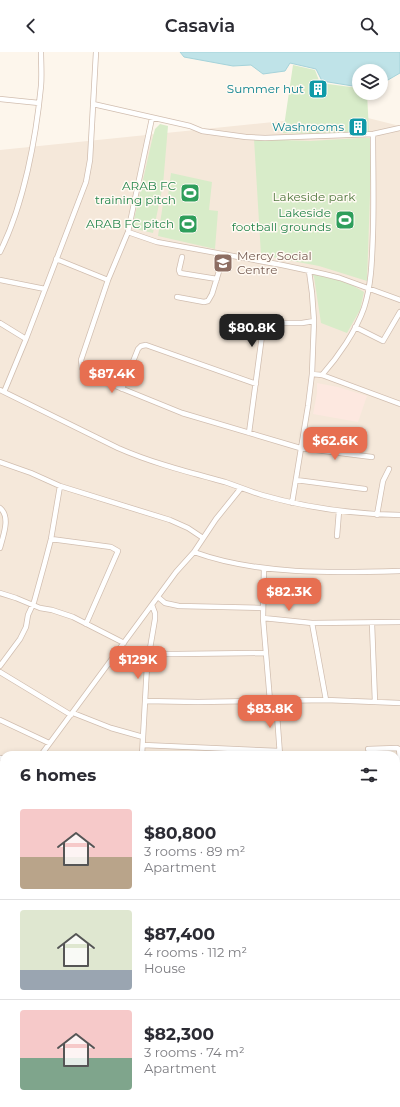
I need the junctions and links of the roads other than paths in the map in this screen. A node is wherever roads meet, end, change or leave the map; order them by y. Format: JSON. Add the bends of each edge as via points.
{"nodes":[{"id":1,"x":41,"y":52,"type":"edge"},
{"id":2,"x":96,"y":52,"type":"edge"},
{"id":3,"x":0,"y":99,"type":"edge"},
{"id":4,"x":38,"y":103,"type":"junction"},
{"id":5,"x":93,"y":104,"type":"junction"},
{"id":6,"x":152,"y":118,"type":"junction"},
{"id":7,"x":400,"y":128,"type":"edge"},
{"id":8,"x":373,"y":134,"type":"junction"},
{"id":9,"x":128,"y":232,"type":"junction"},
{"id":10,"x":0,"y":252,"type":"edge"},
{"id":11,"x":224,"y":255,"type":"junction"},
{"id":12,"x":182,"y":257,"type":"dead end"},
{"id":13,"x":56,"y":259,"type":"junction"},
{"id":14,"x":309,"y":271,"type":"junction"},
{"id":15,"x":217,"y":279,"type":"junction"},
{"id":16,"x":0,"y":280,"type":"edge"},
{"id":17,"x":108,"y":280,"type":"junction"},
{"id":18,"x":45,"y":289,"type":"junction"},
{"id":19,"x":368,"y":289,"type":"junction"},
{"id":20,"x":177,"y":297,"type":"dead end"},
{"id":21,"x":400,"y":300,"type":"edge"},
{"id":22,"x":400,"y":312,"type":"edge"},
{"id":23,"x":314,"y":321,"type":"junction"},
{"id":24,"x":0,"y":322,"type":"edge"},
{"id":25,"x":354,"y":327,"type":"junction"},
{"id":26,"x":26,"y":339,"type":"junction"},
{"id":27,"x":312,"y":374,"type":"junction"},
{"id":28,"x":322,"y":376,"type":"junction"},
{"id":29,"x":256,"y":384,"type":"junction"},
{"id":30,"x":122,"y":388,"type":"junction"},
{"id":31,"x":2,"y":391,"type":"edge"},
{"id":32,"x":400,"y":404,"type":"edge"},
{"id":33,"x":249,"y":433,"type":"junction"},
{"id":34,"x":300,"y":448,"type":"junction"},
{"id":35,"x":372,"y":457,"type":"dead end"},
{"id":36,"x":0,"y":462,"type":"edge"},
{"id":37,"x":389,"y":469,"type":"dead end"},
{"id":38,"x":296,"y":480,"type":"junction"},
{"id":39,"x":60,"y":486,"type":"junction"},
{"id":40,"x":241,"y":488,"type":"junction"},
{"id":41,"x":365,"y":490,"type":"dead end"},
{"id":42,"x":292,"y":503,"type":"junction"},
{"id":43,"x":0,"y":508,"type":"edge"},
{"id":44,"x":339,"y":511,"type":"junction"},
{"id":45,"x":377,"y":515,"type":"junction"},
{"id":46,"x":400,"y":515,"type":"edge"},
{"id":47,"x":337,"y":536,"type":"dead end"},
{"id":48,"x":203,"y":538,"type":"junction"},
{"id":49,"x":51,"y":539,"type":"junction"},
{"id":50,"x":0,"y":548,"type":"edge"},
{"id":51,"x":194,"y":552,"type":"junction"},
{"id":52,"x":264,"y":568,"type":"junction"},
{"id":53,"x":400,"y":571,"type":"edge"},
{"id":54,"x":0,"y":593,"type":"edge"},
{"id":55,"x":158,"y":597,"type":"junction"},
{"id":56,"x":32,"y":605,"type":"junction"},
{"id":57,"x":152,"y":605,"type":"junction"},
{"id":58,"x":263,"y":608,"type":"junction"},
{"id":59,"x":263,"y":618,"type":"junction"},
{"id":60,"x":400,"y":622,"type":"edge"},
{"id":61,"x":312,"y":623,"type":"junction"},
{"id":62,"x":86,"y":624,"type":"junction"},
{"id":63,"x":372,"y":624,"type":"junction"},
{"id":64,"x":124,"y":643,"type":"junction"},
{"id":65,"x":150,"y":650,"type":"junction"},
{"id":66,"x":266,"y":653,"type":"junction"},
{"id":67,"x":0,"y":666,"type":"edge"},
{"id":68,"x":0,"y":672,"type":"edge"},
{"id":69,"x":326,"y":700,"type":"junction"},
{"id":70,"x":145,"y":701,"type":"junction"},
{"id":71,"x":270,"y":701,"type":"junction"},
{"id":72,"x":276,"y":701,"type":"junction"},
{"id":73,"x":375,"y":702,"type":"junction"},
{"id":74,"x":400,"y":703,"type":"edge"},
{"id":75,"x":72,"y":714,"type":"junction"},
{"id":76,"x":0,"y":720,"type":"edge"},
{"id":77,"x":143,"y":737,"type":"junction"},
{"id":78,"x":49,"y":743,"type":"junction"},
{"id":79,"x":143,"y":745,"type":"junction"},
{"id":80,"x":368,"y":749,"type":"dead end"},
{"id":81,"x":44,"y":751,"type":"edge"},
{"id":82,"x":142,"y":751,"type":"edge"},
{"id":83,"x":246,"y":751,"type":"edge"},
{"id":84,"x":280,"y":751,"type":"edge"},
{"id":85,"x":399,"y":751,"type":"edge"}],
"edges":[{"from":1,"to":4,"type":"street"},
{"from":2,"to":5,"type":"street"},
{"from":3,"to":4,"type":"street"},
{"from":4,"to":10,"type":"street","via":[[31,158],[19,202]]},
{"from":5,"to":6,"type":"street"},
{"from":5,"to":13,"type":"street","via":[[90,160],[86,182]]},
{"from":6,"to":8,"type":"street","via":[[202,131],[246,137]]},
{"from":6,"to":9,"type":"street"},
{"from":7,"to":8,"type":"street"},
{"from":8,"to":19,"type":"street","via":[[373,249]]},
{"from":9,"to":11,"type":"street","via":[[157,242]]},
{"from":9,"to":17,"type":"street"},
{"from":11,"to":14,"type":"street"},
{"from":11,"to":15,"type":"street"},
{"from":12,"to":15,"type":"street","via":[[180,273]]},
{"from":13,"to":17,"type":"street"},
{"from":13,"to":18,"type":"street"},
{"from":14,"to":19,"type":"street","via":[[340,278]]},
{"from":14,"to":23,"type":"street"},
{"from":15,"to":20,"type":"street","via":[[208,301]]},
{"from":16,"to":18,"type":"street"},
{"from":17,"to":30,"type":"street","via":[[81,360],[82,368],[86,374]]},
{"from":18,"to":26,"type":"street"},
{"from":19,"to":21,"type":"street"},
{"from":19,"to":25,"type":"street","via":[[364,308]]},
{"from":22,"to":25,"type":"street","via":[[383,341]]},
{"from":23,"to":27,"type":"street"},
{"from":23,"to":29,"type":"street","via":[[266,323],[263,328]]},
{"from":24,"to":26,"type":"street"},
{"from":25,"to":28,"type":"street","via":[[339,354]]},
{"from":26,"to":31,"type":"street"},
{"from":27,"to":28,"type":"street"},
{"from":27,"to":34,"type":"street"},
{"from":28,"to":32,"type":"street"},
{"from":29,"to":30,"type":"street","via":[[146,345],[138,349]]},
{"from":29,"to":33,"type":"street"},
{"from":30,"to":33,"type":"street","via":[[182,413]]},
{"from":31,"to":40,"type":"street","via":[[136,456]]},
{"from":33,"to":34,"type":"street"},
{"from":34,"to":35,"type":"street"},
{"from":34,"to":38,"type":"street"},
{"from":36,"to":39,"type":"street"},
{"from":37,"to":45,"type":"street","via":[[383,481]]},
{"from":38,"to":41,"type":"street"},
{"from":38,"to":42,"type":"street"},
{"from":39,"to":48,"type":"street","via":[[170,520]]},
{"from":39,"to":49,"type":"street"},
{"from":40,"to":42,"type":"street"},
{"from":40,"to":48,"type":"street"},
{"from":42,"to":44,"type":"street"},
{"from":43,"to":50,"type":"street","via":[[5,518],[5,530]]},
{"from":44,"to":45,"type":"street"},
{"from":44,"to":47,"type":"street"},
{"from":45,"to":46,"type":"street"},
{"from":48,"to":51,"type":"street"},
{"from":49,"to":56,"type":"street"},
{"from":49,"to":62,"type":"street","via":[[111,547],[118,551]]},
{"from":51,"to":52,"type":"street","via":[[215,560]]},
{"from":51,"to":55,"type":"street"},
{"from":52,"to":53,"type":"street","via":[[338,573]]},
{"from":52,"to":58,"type":"street"},
{"from":54,"to":56,"type":"street"},
{"from":55,"to":57,"type":"street"},
{"from":55,"to":58,"type":"street","via":[[165,603],[179,606]]},
{"from":56,"to":62,"type":"street","via":[[73,617]]},
{"from":56,"to":67,"type":"street","via":[[26,627]]},
{"from":57,"to":64,"type":"street"},
{"from":57,"to":65,"type":"street","via":[[156,616]]},
{"from":58,"to":59,"type":"street"},
{"from":59,"to":61,"type":"street"},
{"from":59,"to":66,"type":"street"},
{"from":60,"to":63,"type":"street"},
{"from":61,"to":63,"type":"street"},
{"from":61,"to":69,"type":"street"},
{"from":62,"to":64,"type":"street"},
{"from":63,"to":73,"type":"street"},
{"from":64,"to":75,"type":"street"},
{"from":65,"to":66,"type":"street","via":[[164,654]]},
{"from":65,"to":70,"type":"street"},
{"from":66,"to":71,"type":"street"},
{"from":68,"to":75,"type":"street"},
{"from":69,"to":72,"type":"street"},
{"from":69,"to":73,"type":"street"},
{"from":70,"to":71,"type":"street"},
{"from":70,"to":77,"type":"street"},
{"from":71,"to":72,"type":"street"},
{"from":72,"to":84,"type":"street"},
{"from":73,"to":74,"type":"street"},
{"from":75,"to":77,"type":"street"},
{"from":75,"to":78,"type":"street"},
{"from":76,"to":78,"type":"street"},
{"from":77,"to":79,"type":"street"},
{"from":78,"to":81,"type":"street"},
{"from":79,"to":82,"type":"street"},
{"from":79,"to":83,"type":"street"},
{"from":80,"to":85,"type":"street","via":[[397,748]]}]}
